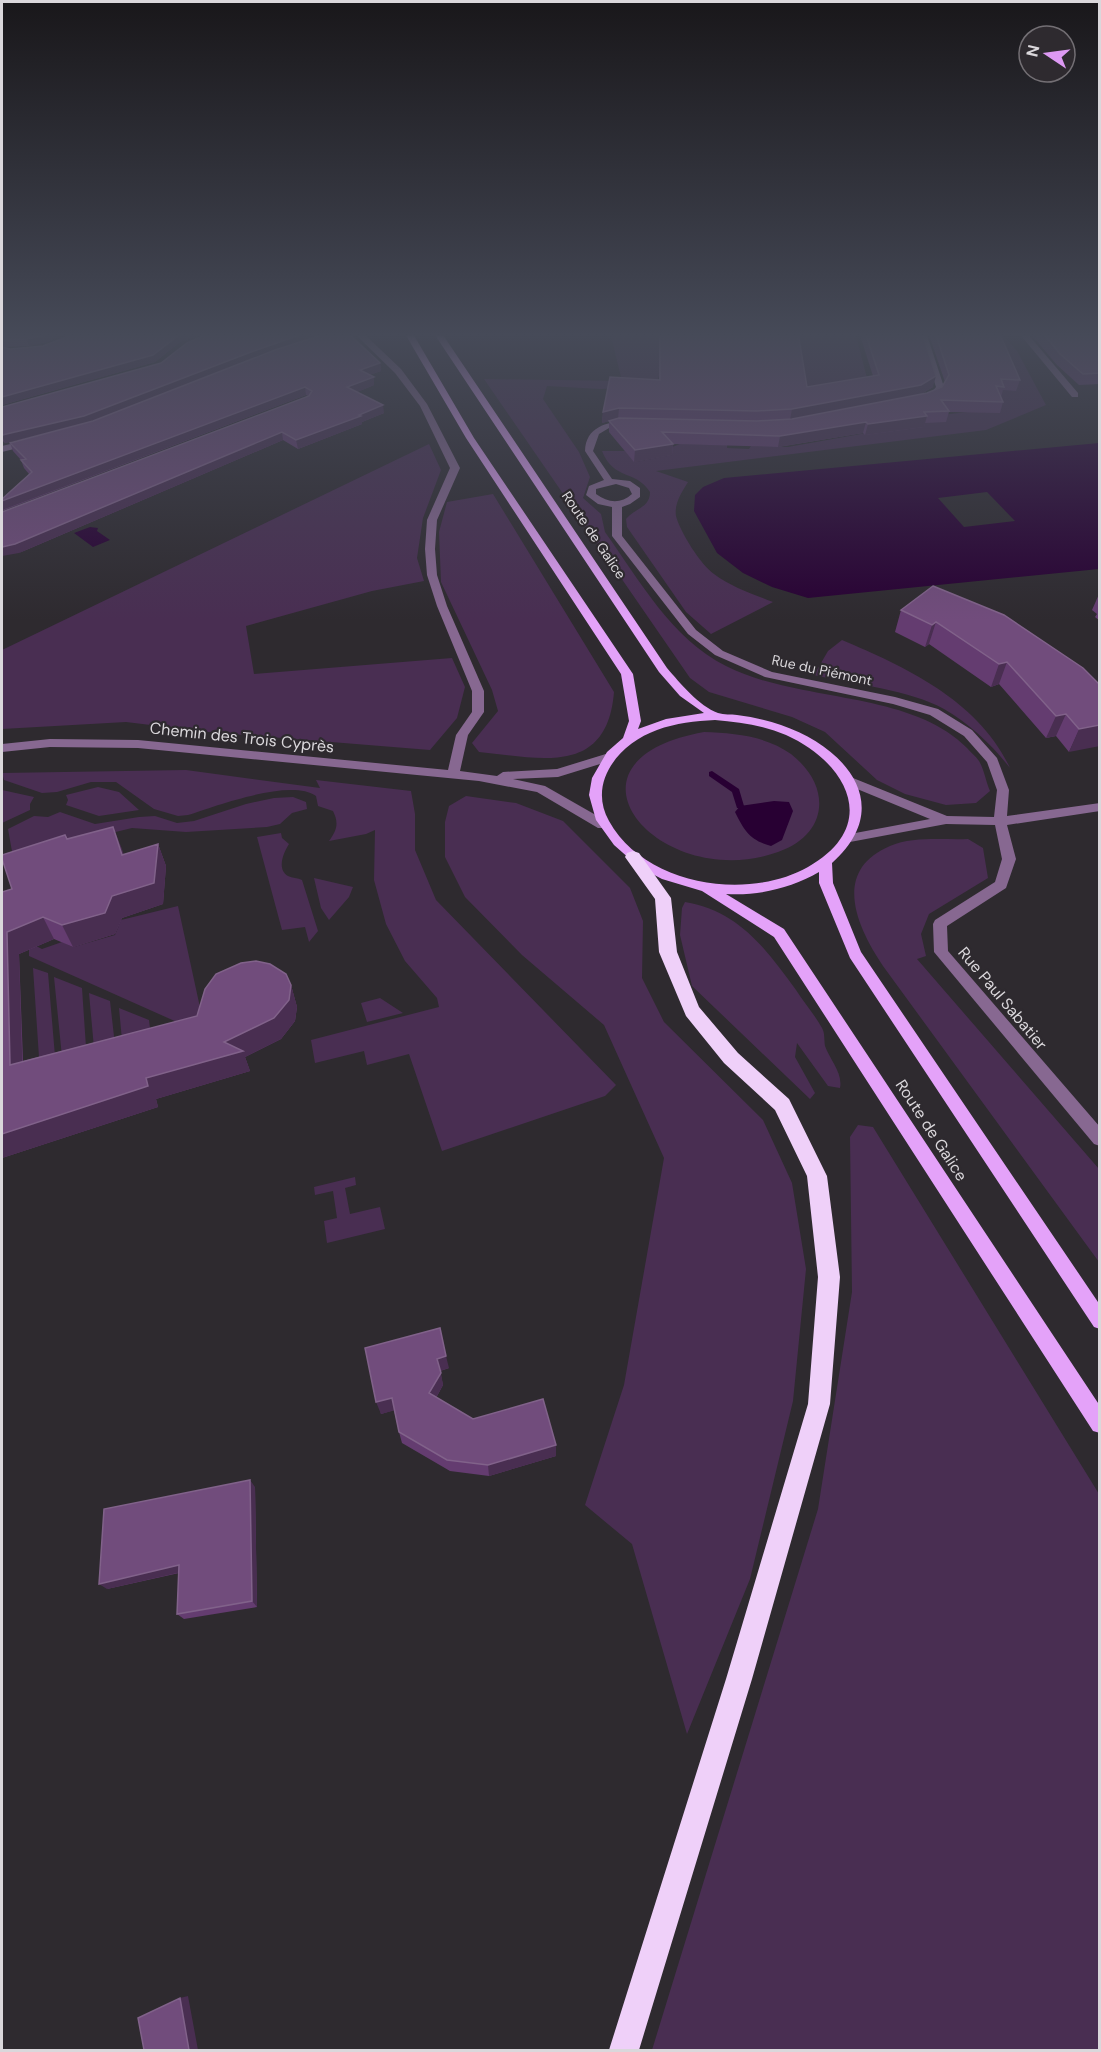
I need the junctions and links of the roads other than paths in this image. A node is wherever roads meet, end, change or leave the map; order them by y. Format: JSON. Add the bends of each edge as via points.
{"nodes":[{"id":1,"x":435,"y":428,"type":"edge"},
{"id":2,"x":464,"y":428,"type":"edge"},
{"id":3,"x":501,"y":428,"type":"edge"},
{"id":4,"x":600,"y":428,"type":"edge"},
{"id":5,"x":39,"y":440,"type":"edge"},
{"id":6,"x":2,"y":449,"type":"edge"},
{"id":7,"x":609,"y":481,"type":"junction"},
{"id":8,"x":617,"y":505,"type":"junction"},
{"id":9,"x":715,"y":716,"type":"junction"},
{"id":10,"x":629,"y":738,"type":"junction"},
{"id":11,"x":2,"y":748,"type":"edge"},
{"id":12,"x":609,"y":757,"type":"junction"},
{"id":13,"x":453,"y":775,"type":"junction"},
{"id":14,"x":479,"y":777,"type":"junction"},
{"id":15,"x":849,"y":781,"type":"junction"},
{"id":16,"x":1100,"y":807,"type":"edge"},
{"id":17,"x":946,"y":820,"type":"junction"},
{"id":18,"x":1000,"y":821,"type":"junction"},
{"id":19,"x":603,"y":825,"type":"junction"},
{"id":20,"x":850,"y":838,"type":"junction"},
{"id":21,"x":633,"y":858,"type":"junction"},
{"id":22,"x":825,"y":864,"type":"junction"},
{"id":23,"x":705,"y":886,"type":"junction"},
{"id":24,"x":1100,"y":1139,"type":"edge"},
{"id":25,"x":1100,"y":1321,"type":"edge"},
{"id":26,"x":1100,"y":1424,"type":"edge"},
{"id":27,"x":624,"y":2050,"type":"edge"}],
"edges":[{"from":1,"to":13,"type":"street","via":[[455,468],[432,520],[432,575],[478,691],[478,712],[462,735]]},
{"from":2,"to":10,"type":"main road","via":[[627,674],[635,721]]},
{"from":3,"to":9,"type":"main road","name":"Route de Galice","via":[[663,670],[684,694]]},
{"from":4,"to":7,"type":"street","via":[[591,437],[589,451]]},
{"from":5,"to":6,"type":"street"},
{"from":7,"to":8,"type":"street","via":[[592,488],[591,495],[600,502]]},
{"from":7,"to":8,"type":"street","via":[[624,482],[638,491],[634,499]]},
{"from":8,"to":18,"type":"street","name":"Rue du Piémont","via":[[617,536],[692,632],[719,653],[769,675],[934,712],[968,733],[993,761],[1002,790]]},
{"from":9,"to":10,"type":"main road","via":[[682,718]]},
{"from":9,"to":15,"type":"main road","via":[[753,720],[787,730],[818,747]]},
{"from":10,"to":12,"type":"main road"},
{"from":11,"to":13,"type":"street","name":"Chemin des Trois Cyprès","via":[[50,743],[138,744]]},
{"from":12,"to":14,"type":"street","name":"Chemin des Trois Cyprès","via":[[558,773]]},
{"from":12,"to":19,"type":"main road","via":[[597,778],[595,801]]},
{"from":13,"to":14,"type":"street","name":"Chemin des Trois Cyprès"},
{"from":14,"to":19,"type":"street","name":"Chemin des Trois Cyprès","via":[[541,789]]},
{"from":15,"to":17,"type":"street"},
{"from":15,"to":20,"type":"main road","via":[[856,807]]},
{"from":16,"to":18,"type":"street"},
{"from":17,"to":18,"type":"street"},
{"from":17,"to":20,"type":"street"},
{"from":18,"to":24,"type":"street","name":"Rue Paul Sabatier","via":[[1009,860],[1001,885],[939,924],[941,952]]},
{"from":19,"to":21,"type":"main road"},
{"from":20,"to":22,"type":"main road"},
{"from":21,"to":23,"type":"main road","via":[[668,876]]},
{"from":21,"to":27,"type":"highway","via":[[663,898],[668,952],[692,1011],[730,1058],[782,1105],[817,1176],[830,1278],[819,1404]]},
{"from":22,"to":23,"type":"main road","via":[[783,884],[751,889]]},
{"from":22,"to":25,"type":"main road","name":"Route de Galice","via":[[826,883],[855,954]]},
{"from":23,"to":26,"type":"main road","name":"Route de Galice","via":[[779,933]]}]}
